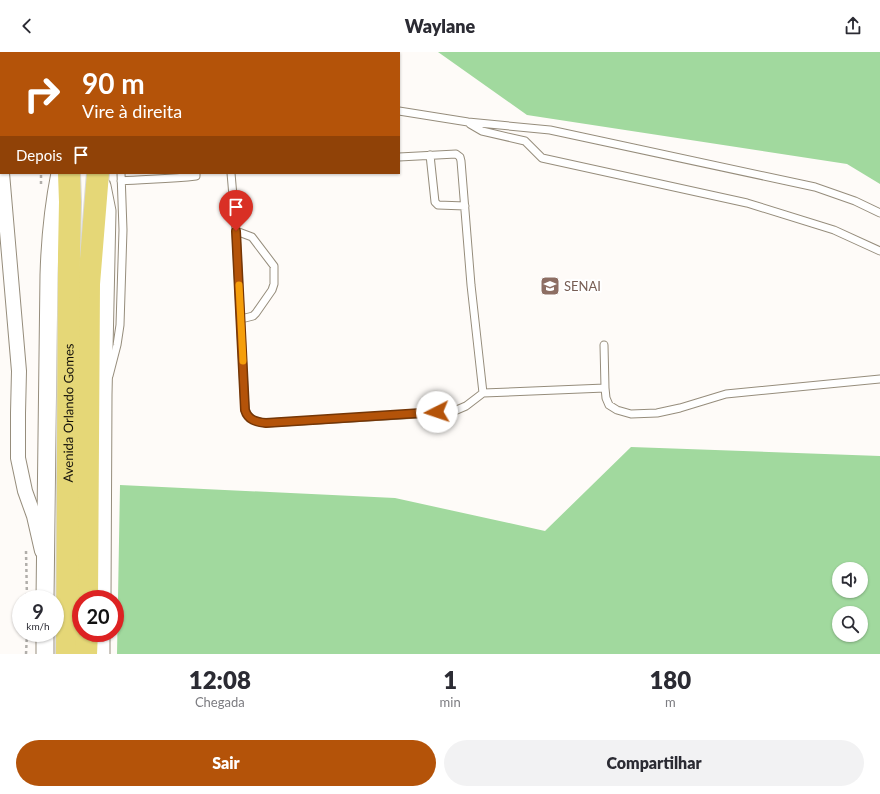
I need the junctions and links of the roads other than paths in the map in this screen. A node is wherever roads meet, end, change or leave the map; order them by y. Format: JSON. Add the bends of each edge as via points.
{"nodes":[{"id":1,"x":400,"y":111,"type":"edge"},
{"id":2,"x":468,"y":122,"type":"junction"},
{"id":3,"x":430,"y":155,"type":"junction"},
{"id":4,"x":400,"y":157,"type":"edge"},
{"id":5,"x":2,"y":174,"type":"edge"},
{"id":6,"x":60,"y":174,"type":"edge"},
{"id":7,"x":69,"y":174,"type":"edge"},
{"id":8,"x":99,"y":174,"type":"edge"},
{"id":9,"x":99,"y":174,"type":"edge"},
{"id":10,"x":121,"y":174,"type":"edge"},
{"id":11,"x":196,"y":174,"type":"edge"},
{"id":12,"x":231,"y":174,"type":"edge"},
{"id":13,"x":122,"y":181,"type":"junction"},
{"id":14,"x":465,"y":206,"type":"junction"},
{"id":15,"x":880,"y":213,"type":"edge"},
{"id":16,"x":236,"y":231,"type":"junction"},
{"id":17,"x":880,"y":251,"type":"edge"},
{"id":18,"x":241,"y":319,"type":"junction"},
{"id":19,"x":604,"y":345,"type":"dead end"},
{"id":20,"x":880,"y":379,"type":"edge"},
{"id":21,"x":605,"y":388,"type":"junction"},
{"id":22,"x":483,"y":393,"type":"junction"},
{"id":23,"x":103,"y":395,"type":"junction"},
{"id":24,"x":44,"y":562,"type":"junction"},
{"id":25,"x":45,"y":590,"type":"edge"},
{"id":26,"x":87,"y":590,"type":"edge"},
{"id":27,"x":102,"y":590,"type":"edge"},
{"id":28,"x":45,"y":642,"type":"edge"},
{"id":29,"x":85,"y":644,"type":"edge"},
{"id":30,"x":46,"y":654,"type":"edge"}],
"edges":[{"from":1,"to":2,"type":"lane"},
{"from":2,"to":15,"type":"lane","via":[[550,130],[815,187],[855,200]]},
{"from":2,"to":17,"type":"lane","via":[[482,131],[525,141],[536,154],[548,160],[747,203],[834,230]]},
{"from":3,"to":4,"type":"lane"},
{"from":3,"to":14,"type":"lane","via":[[435,202],[438,205]]},
{"from":3,"to":14,"type":"lane","via":[[456,154],[460,157]]},
{"from":5,"to":24,"type":"street","via":[[20,371],[18,458]]},
{"from":6,"to":24,"type":"street","name":"Avenida Orlando Gomes","via":[[50,246]]},
{"from":7,"to":29,"type":"main road","name":"Avenida Orlando Gomes","via":[[69,254]]},
{"from":8,"to":23,"type":"street","name":"Avenida Orlando Gomes","via":[[107,211]]},
{"from":9,"to":26,"type":"main road","name":"Avenida Orlando Gomes","via":[[89,284]]},
{"from":10,"to":13,"type":"lane"},
{"from":11,"to":13,"type":"lane","via":[[162,180]]},
{"from":12,"to":16,"type":"lane"},
{"from":13,"to":23,"type":"lane","via":[[120,325]]},
{"from":14,"to":22,"type":"lane"},
{"from":16,"to":18,"type":"lane"},
{"from":16,"to":18,"type":"lane","via":[[252,237],[274,266],[272,290],[253,316]]},
{"from":18,"to":22,"type":"lane","via":[[245,410],[251,420],[266,423],[452,412],[460,410]]},
{"from":19,"to":21,"type":"lane"},
{"from":20,"to":21,"type":"lane","via":[[726,394],[657,414],[631,414],[617,410],[609,405]]},
{"from":21,"to":22,"type":"lane"},
{"from":23,"to":27,"type":"street","name":"Avenida Orlando Gomes"},
{"from":24,"to":25,"type":"street","name":"Avenida Orlando Gomes"},
{"from":28,"to":30,"type":"street"}]}
